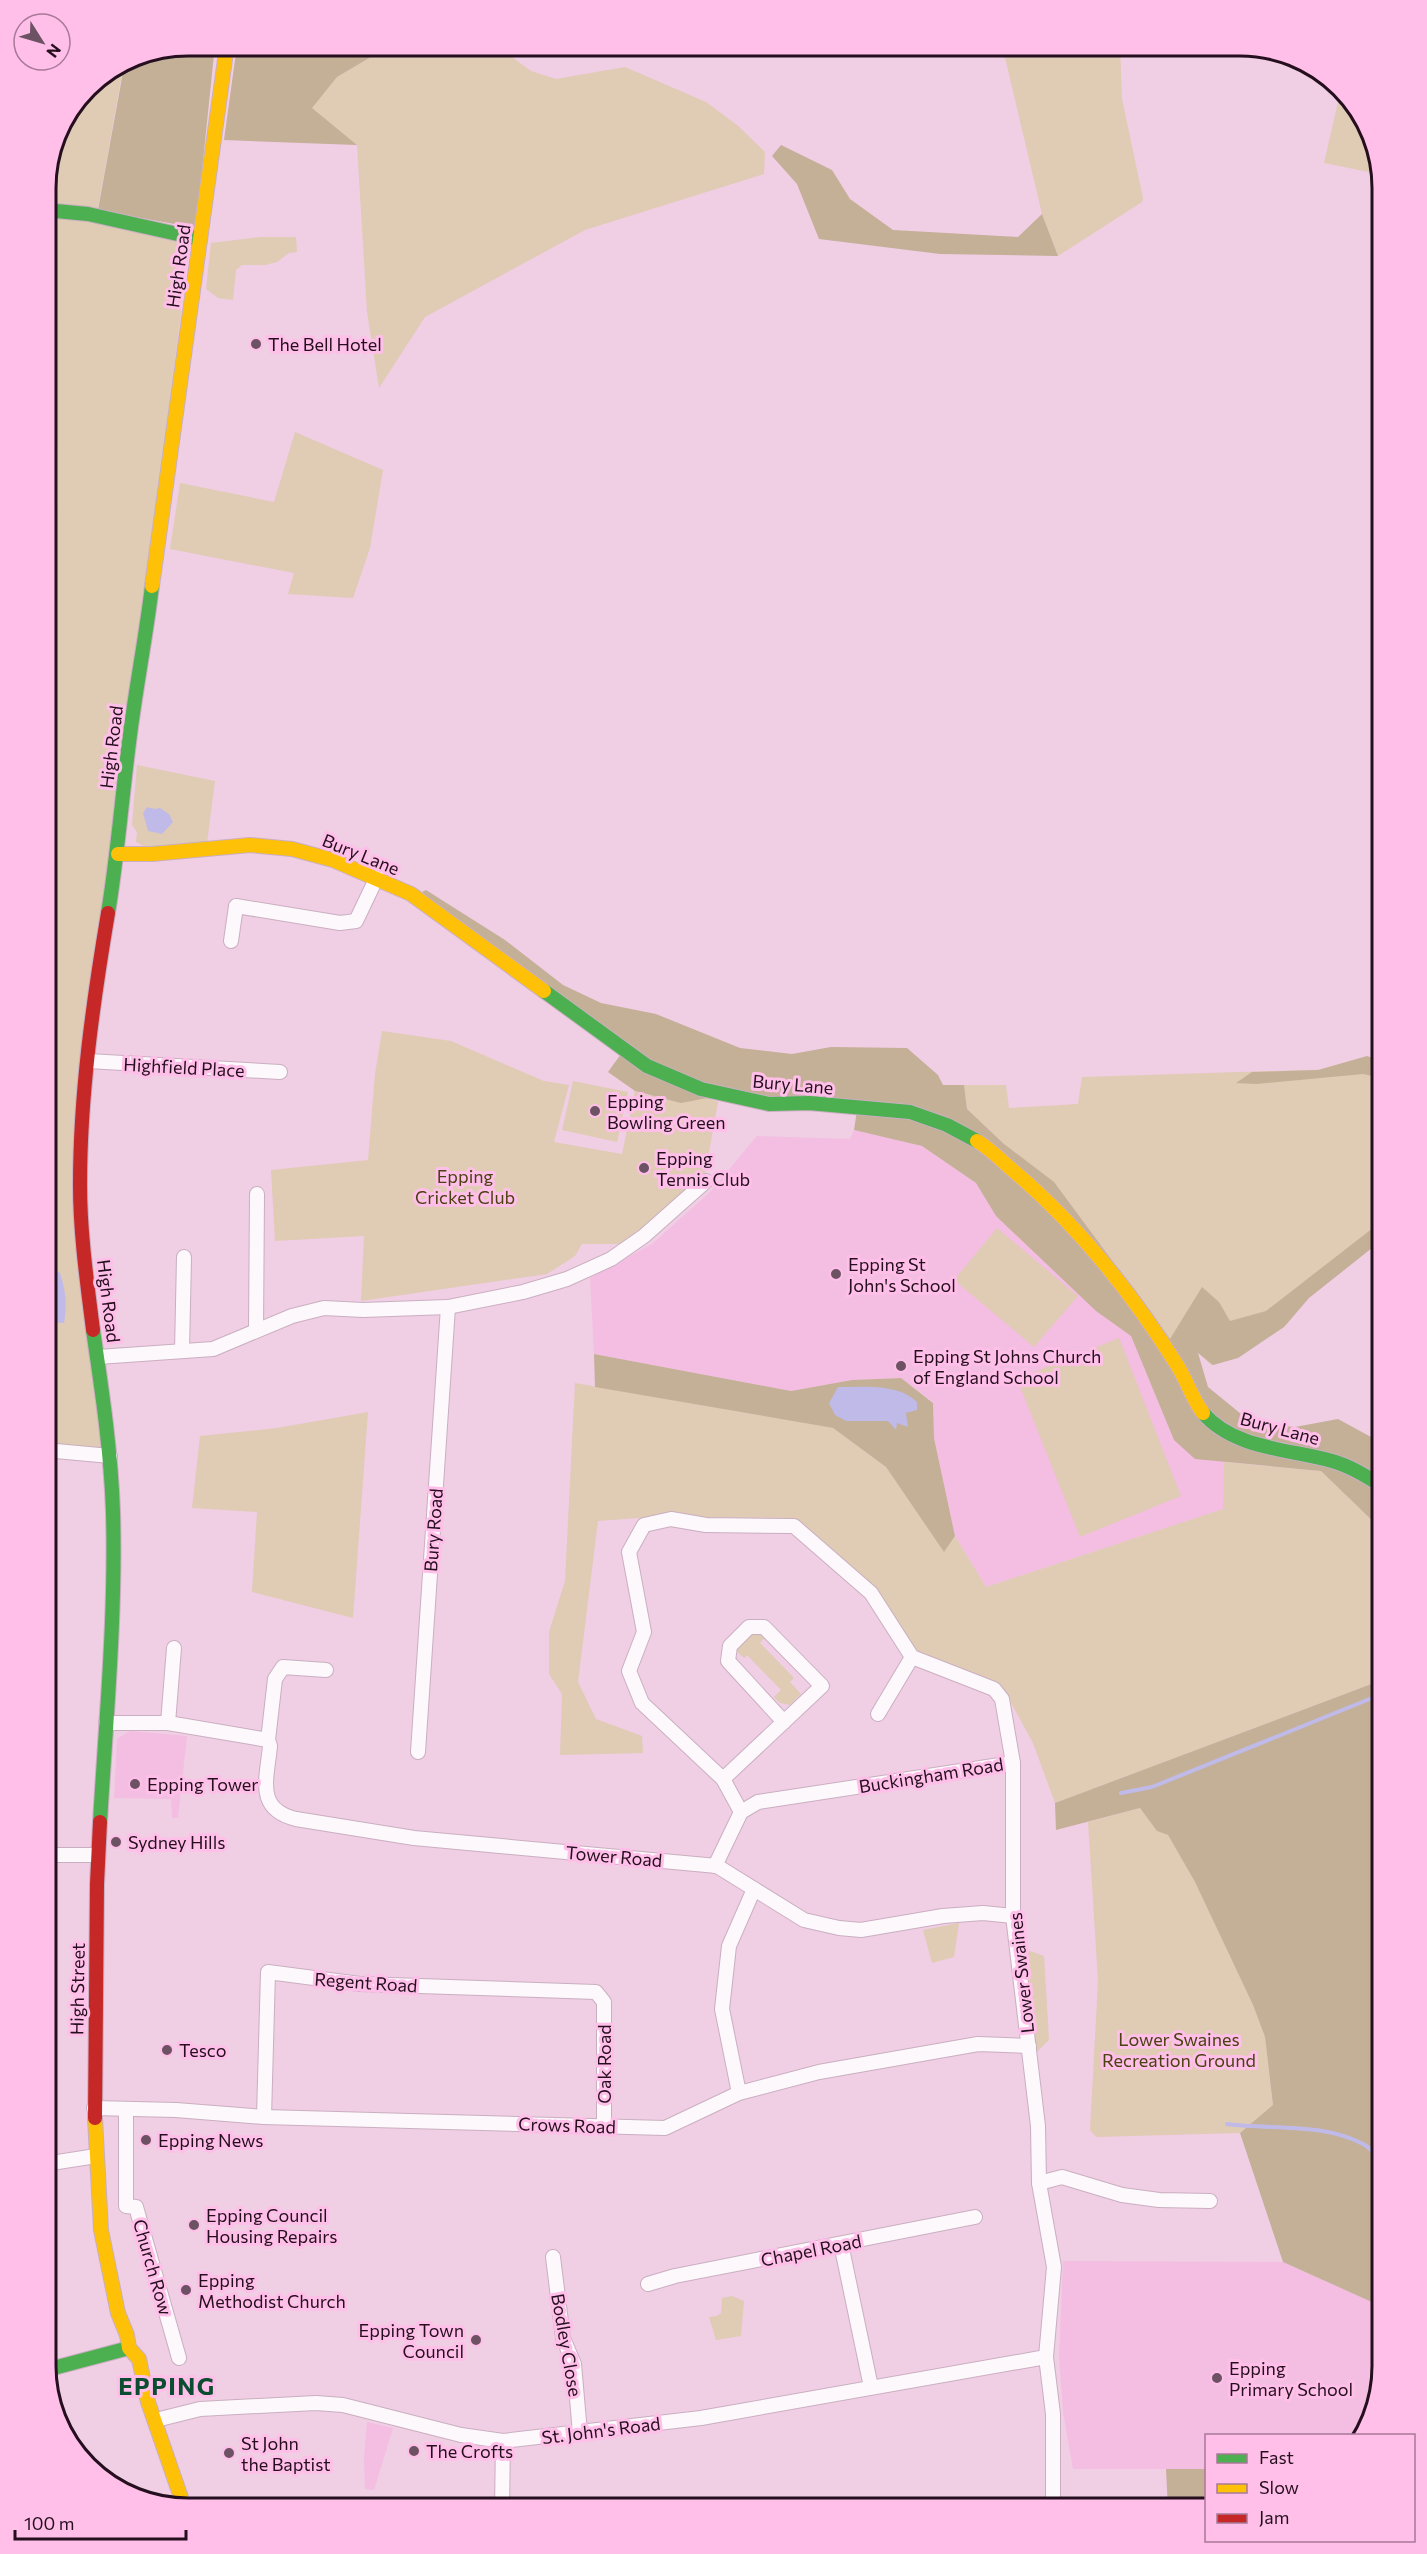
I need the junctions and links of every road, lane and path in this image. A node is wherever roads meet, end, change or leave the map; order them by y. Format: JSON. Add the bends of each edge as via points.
{"nodes":[{"id":1,"x":225,"y":56,"type":"edge"},
{"id":2,"x":56,"y":211,"type":"edge"},
{"id":3,"x":200,"y":239,"type":"junction"},
{"id":4,"x":118,"y":854,"type":"junction"},
{"id":5,"x":377,"y":877,"type":"junction"},
{"id":6,"x":231,"y":941,"type":"dead end"},
{"id":7,"x":88,"y":1061,"type":"junction"},
{"id":8,"x":280,"y":1072,"type":"dead end"},
{"id":9,"x":706,"y":1181,"type":"dead end"},
{"id":10,"x":257,"y":1194,"type":"dead end"},
{"id":11,"x":184,"y":1257,"type":"dead end"},
{"id":12,"x":448,"y":1306,"type":"junction"},
{"id":13,"x":256,"y":1330,"type":"junction"},
{"id":14,"x":182,"y":1351,"type":"junction"},
{"id":15,"x":98,"y":1356,"type":"junction"},
{"id":16,"x":56,"y":1451,"type":"edge"},
{"id":17,"x":111,"y":1456,"type":"junction"},
{"id":18,"x":1372,"y":1480,"type":"edge"},
{"id":19,"x":174,"y":1648,"type":"dead end"},
{"id":20,"x":912,"y":1657,"type":"junction"},
{"id":21,"x":326,"y":1670,"type":"dead end"},
{"id":22,"x":878,"y":1714,"type":"dead end"},
{"id":23,"x":784,"y":1722,"type":"junction"},
{"id":24,"x":106,"y":1723,"type":"junction"},
{"id":25,"x":168,"y":1723,"type":"junction"},
{"id":26,"x":268,"y":1740,"type":"junction"},
{"id":27,"x":418,"y":1752,"type":"dead end"},
{"id":28,"x":1013,"y":1763,"type":"junction"},
{"id":29,"x":723,"y":1779,"type":"junction"},
{"id":30,"x":741,"y":1812,"type":"junction"},
{"id":31,"x":56,"y":1854,"type":"edge"},
{"id":32,"x":98,"y":1855,"type":"junction"},
{"id":33,"x":715,"y":1866,"type":"junction"},
{"id":34,"x":754,"y":1889,"type":"junction"},
{"id":35,"x":1013,"y":1916,"type":"junction"},
{"id":36,"x":604,"y":2002,"type":"joint"},
{"id":37,"x":1029,"y":2046,"type":"junction"},
{"id":38,"x":739,"y":2093,"type":"junction"},
{"id":39,"x":94,"y":2108,"type":"junction"},
{"id":40,"x":126,"y":2110,"type":"junction"},
{"id":41,"x":264,"y":2117,"type":"junction"},
{"id":42,"x":604,"y":2126,"type":"junction"},
{"id":43,"x":96,"y":2156,"type":"junction"},
{"id":44,"x":56,"y":2162,"type":"edge"},
{"id":45,"x":1039,"y":2183,"type":"junction"},
{"id":46,"x":1210,"y":2201,"type":"dead end"},
{"id":47,"x":975,"y":2217,"type":"dead end"},
{"id":48,"x":841,"y":2244,"type":"junction"},
{"id":49,"x":553,"y":2257,"type":"dead end"},
{"id":50,"x":648,"y":2284,"type":"dead end"},
{"id":51,"x":129,"y":2348,"type":"junction"},
{"id":52,"x":1046,"y":2357,"type":"junction"},
{"id":53,"x":179,"y":2358,"type":"dead end"},
{"id":54,"x":56,"y":2367,"type":"edge"},
{"id":55,"x":871,"y":2387,"type":"junction"},
{"id":56,"x":156,"y":2420,"type":"junction"},
{"id":57,"x":580,"y":2433,"type":"junction"},
{"id":58,"x":503,"y":2441,"type":"junction"},
{"id":59,"x":181,"y":2498,"type":"edge"},
{"id":60,"x":502,"y":2498,"type":"edge"},
{"id":61,"x":1053,"y":2498,"type":"edge"}],
"edges":[{"from":1,"to":3,"type":"main road","name":"High Road"},
{"from":2,"to":3,"type":"main road","via":[[88,214]]},
{"from":3,"to":4,"type":"main road","name":"High Road","via":[[133,711]]},
{"from":4,"to":5,"type":"main road","name":"Bury Lane","via":[[161,855],[267,846],[309,853]]},
{"from":4,"to":7,"type":"main road","name":"High Road"},
{"from":5,"to":6,"type":"street","via":[[356,921],[340,923],[236,906]]},
{"from":5,"to":18,"type":"main road","name":"Bury Lane","via":[[428,906],[647,1066],[701,1089],[769,1104],[809,1103],[910,1113],[946,1125],[982,1144],[1031,1185],[1096,1255],[1136,1305],[1206,1416],[1242,1440],[1333,1461]]},
{"from":7,"to":8,"type":"street","name":"Highfield Place"},
{"from":7,"to":15,"type":"main road","name":"High Road","via":[[80,1187],[86,1277]]},
{"from":9,"to":12,"type":"street","via":[[669,1216],[611,1259],[567,1279],[523,1292]]},
{"from":10,"to":13,"type":"street"},
{"from":11,"to":14,"type":"street"},
{"from":12,"to":13,"type":"street","via":[[324,1308]]},
{"from":12,"to":27,"type":"street","name":"Bury Road"},
{"from":13,"to":14,"type":"street","via":[[213,1349]]},
{"from":14,"to":15,"type":"street"},
{"from":15,"to":17,"type":"main road","name":"High Road"},
{"from":16,"to":17,"type":"street"},
{"from":17,"to":24,"type":"main road","name":"High Street","via":[[113,1586]]},
{"from":19,"to":25,"type":"street"},
{"from":20,"to":22,"type":"street"},
{"from":20,"to":28,"type":"street","name":"Buckingham Road","via":[[994,1689],[1002,1699]]},
{"from":20,"to":29,"type":"street","via":[[871,1593],[794,1526],[706,1526],[671,1519],[644,1525],[629,1552],[644,1632],[629,1671],[642,1703]]},
{"from":21,"to":26,"type":"street","name":"Tower Road","via":[[284,1667],[275,1679]]},
{"from":23,"to":23,"type":"street","via":[[822,1686],[764,1627],[749,1627],[730,1646],[729,1661]]},
{"from":23,"to":29,"type":"street"},
{"from":24,"to":25,"type":"street"},
{"from":24,"to":32,"type":"main road","name":"High Street"},
{"from":25,"to":26,"type":"street"},
{"from":26,"to":33,"type":"street","name":"Tower Road","via":[[265,1791],[270,1806],[281,1816],[414,1838]]},
{"from":28,"to":30,"type":"street","name":"Buckingham Road","via":[[758,1802]]},
{"from":28,"to":35,"type":"street","name":"Lower Swaines"},
{"from":29,"to":30,"type":"street"},
{"from":30,"to":33,"type":"street"},
{"from":31,"to":32,"type":"street"},
{"from":32,"to":39,"type":"main road","name":"High Street"},
{"from":33,"to":34,"type":"street","name":"Tower Road"},
{"from":34,"to":35,"type":"street","name":"Tower Road","via":[[804,1920],[850,1929],[963,1914]]},
{"from":34,"to":38,"type":"street","via":[[729,1946],[722,2009]]},
{"from":35,"to":37,"type":"street","name":"Lower Swaines"},
{"from":36,"to":41,"type":"street","name":"Regent Road","via":[[596,1992],[360,1984],[268,1972]]},
{"from":36,"to":42,"type":"street","name":"Oak Road"},
{"from":37,"to":38,"type":"street","name":"Crows Road","via":[[978,2044],[819,2072]]},
{"from":37,"to":45,"type":"street","name":"Lower Swaines","via":[[1038,2127]]},
{"from":38,"to":42,"type":"street","name":"Crows Road","via":[[665,2128]]},
{"from":39,"to":40,"type":"street","name":"Crows Road"},
{"from":39,"to":43,"type":"main road","name":"High Street"},
{"from":40,"to":41,"type":"street","name":"Crows Road"},
{"from":40,"to":53,"type":"street","name":"Church Row","via":[[126,2206],[136,2207]]},
{"from":41,"to":42,"type":"street","name":"Crows Road"},
{"from":43,"to":44,"type":"street"},
{"from":43,"to":51,"type":"main road","name":"High Street","via":[[101,2230]]},
{"from":45,"to":46,"type":"street","via":[[1062,2177],[1122,2195]]},
{"from":45,"to":52,"type":"street","name":"Lower Swaines","via":[[1054,2266]]},
{"from":47,"to":48,"type":"street","name":"Chapel Road"},
{"from":48,"to":50,"type":"street","name":"Chapel Road"},
{"from":48,"to":55,"type":"street"},
{"from":49,"to":57,"type":"street","name":"Bodley Close","via":[[563,2337],[574,2364]]},
{"from":51,"to":54,"type":"main road"},
{"from":51,"to":56,"type":"main road","name":"High Street","via":[[139,2359]]},
{"from":52,"to":55,"type":"street","name":"St. John's Road"},
{"from":52,"to":61,"type":"street","name":"Lower Swaines","via":[[1053,2414]]},
{"from":55,"to":57,"type":"street","name":"St. John's Road","via":[[701,2418]]},
{"from":56,"to":58,"type":"street","name":"St. John's Road","via":[[200,2409],[316,2403],[343,2405],[461,2435]]},
{"from":56,"to":59,"type":"main road","name":"High Street"},
{"from":57,"to":58,"type":"street","name":"St. John's Road"},
{"from":58,"to":60,"type":"street"}]}
